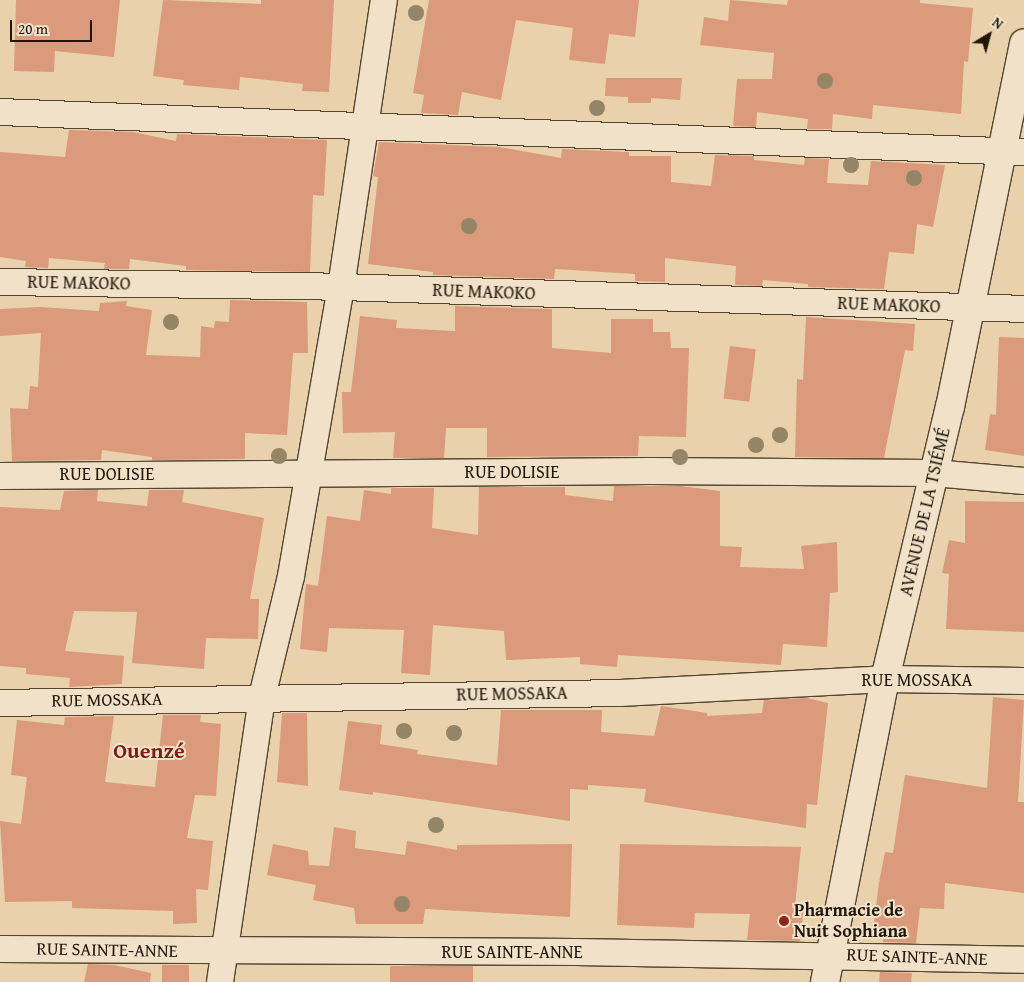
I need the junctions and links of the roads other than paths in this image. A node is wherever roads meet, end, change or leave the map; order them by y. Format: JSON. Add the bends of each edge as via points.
{"nodes":[{"id":1,"x":384,"y":0,"type":"edge"},
{"id":2,"x":1024,"y":43,"type":"edge"},
{"id":3,"x":0,"y":112,"type":"edge"},
{"id":4,"x":363,"y":126,"type":"junction"},
{"id":5,"x":1012,"y":152,"type":"edge"},
{"id":6,"x":0,"y":282,"type":"edge"},
{"id":7,"x":342,"y":287,"type":"junction"},
{"id":8,"x":968,"y":307,"type":"junction"},
{"id":9,"x":1024,"y":309,"type":"edge"},
{"id":10,"x":310,"y":473,"type":"junction"},
{"id":11,"x":934,"y":473,"type":"junction"},
{"id":12,"x":0,"y":476,"type":"edge"},
{"id":13,"x":1024,"y":482,"type":"edge"},
{"id":14,"x":886,"y":679,"type":"junction"},
{"id":15,"x":1024,"y":680,"type":"edge"},
{"id":16,"x":262,"y":697,"type":"junction"},
{"id":17,"x":0,"y":703,"type":"edge"},
{"id":18,"x":0,"y":949,"type":"edge"},
{"id":19,"x":226,"y":951,"type":"junction"},
{"id":20,"x":830,"y":955,"type":"junction"},
{"id":21,"x":1024,"y":960,"type":"edge"},
{"id":22,"x":220,"y":982,"type":"edge"},
{"id":23,"x":825,"y":982,"type":"edge"}],
"edges":[{"from":1,"to":4,"type":"street"},
{"from":2,"to":5,"type":"main road","name":"AVENUE DE LA TSIÉMÉ"},
{"from":3,"to":4,"type":"street"},
{"from":4,"to":5,"type":"street"},
{"from":4,"to":7,"type":"street"},
{"from":5,"to":8,"type":"main road","name":"AVENUE DE LA TSIÉMÉ"},
{"from":6,"to":7,"type":"street","name":"RUE MAKOKO"},
{"from":7,"to":8,"type":"street","name":"RUE MAKOKO"},
{"from":7,"to":10,"type":"street"},
{"from":8,"to":9,"type":"street","name":"RUE MAKOKO"},
{"from":8,"to":11,"type":"main road","name":"AVENUE DE LA TSIÉMÉ"},
{"from":10,"to":11,"type":"street","name":"RUE DOLISIE"},
{"from":10,"to":12,"type":"street","name":"RUE DOLISIE"},
{"from":10,"to":16,"type":"street"},
{"from":11,"to":13,"type":"street","name":"RUE DOLISIE"},
{"from":11,"to":14,"type":"main road","name":"AVENUE DE LA TSIÉMÉ"},
{"from":14,"to":15,"type":"street","name":"RUE MOSSAKA"},
{"from":14,"to":16,"type":"street","name":"RUE MOSSAKA","via":[[620,693]]},
{"from":14,"to":20,"type":"main road","name":"AVENUE DE LA TSIÉMÉ"},
{"from":16,"to":17,"type":"street","name":"RUE MOSSAKA"},
{"from":16,"to":19,"type":"street"},
{"from":18,"to":19,"type":"street","name":"RUE SAINTE-ANNE"},
{"from":19,"to":20,"type":"street","name":"RUE SAINTE-ANNE"},
{"from":19,"to":22,"type":"street"},
{"from":20,"to":21,"type":"street","name":"RUE SAINTE-ANNE"},
{"from":20,"to":23,"type":"main road","name":"AVENUE DE LA TSIÉMÉ"}]}
